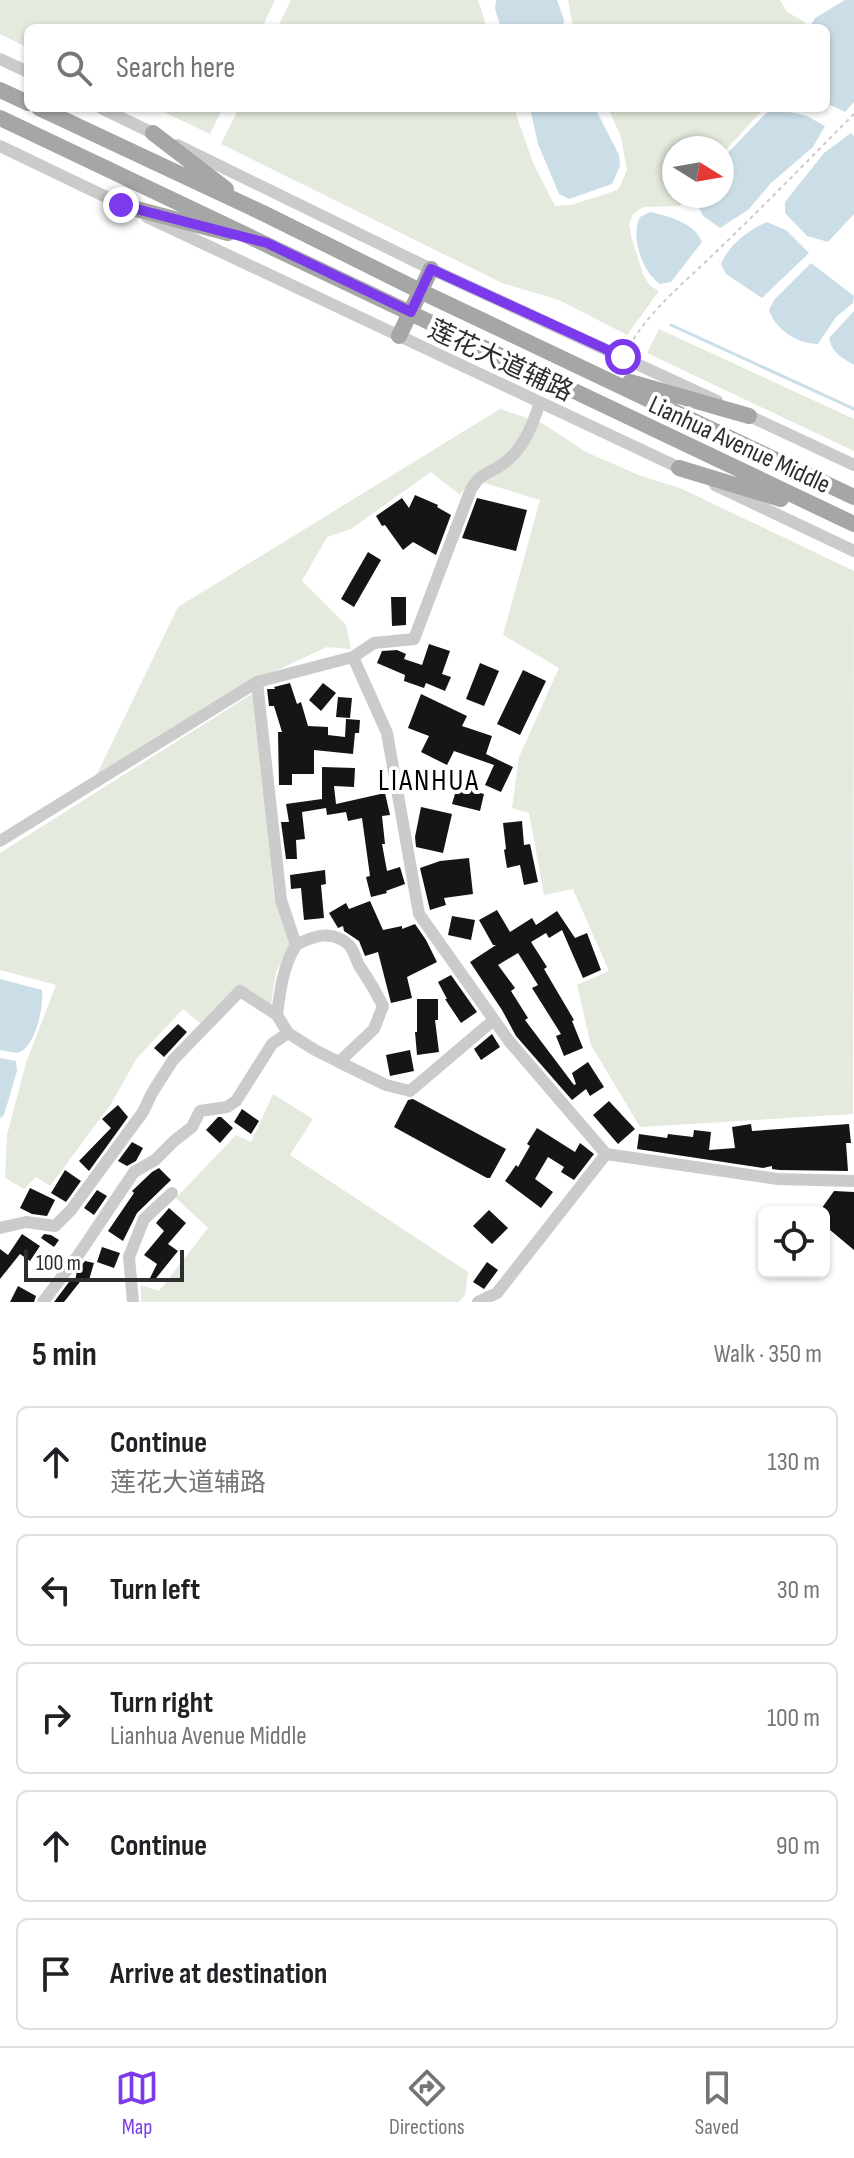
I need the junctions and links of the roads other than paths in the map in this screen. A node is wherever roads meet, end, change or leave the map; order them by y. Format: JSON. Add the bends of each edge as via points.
{"nodes":[{"id":1,"x":0,"y":59,"type":"edge"},
{"id":2,"x":24,"y":70,"type":"edge"},
{"id":3,"x":0,"y":90,"type":"edge"},
{"id":4,"x":24,"y":101,"type":"edge"},
{"id":5,"x":47,"y":112,"type":"edge"},
{"id":6,"x":109,"y":112,"type":"edge"},
{"id":7,"x":0,"y":118,"type":"edge"},
{"id":8,"x":153,"y":133,"type":"junction"},
{"id":9,"x":0,"y":146,"type":"edge"},
{"id":10,"x":121,"y":205,"type":"junction"},
{"id":11,"x":259,"y":212,"type":"junction"},
{"id":12,"x":260,"y":240,"type":"junction"},
{"id":13,"x":431,"y":269,"type":"junction"},
{"id":14,"x":420,"y":291,"type":"junction"},
{"id":15,"x":411,"y":312,"type":"junction"},
{"id":16,"x":399,"y":336,"type":"junction"},
{"id":17,"x":576,"y":366,"type":"junction"},
{"id":18,"x":560,"y":385,"type":"junction"},
{"id":19,"x":540,"y":402,"type":"junction"},
{"id":20,"x":749,"y":416,"type":"junction"},
{"id":21,"x":854,"y":465,"type":"edge"},
{"id":22,"x":679,"y":468,"type":"junction"},
{"id":23,"x":854,"y":497,"type":"edge"},
{"id":24,"x":836,"y":515,"type":"junction"},
{"id":25,"x":854,"y":524,"type":"edge"},
{"id":26,"x":854,"y":551,"type":"edge"},
{"id":27,"x":353,"y":657,"type":"junction"},
{"id":28,"x":257,"y":682,"type":"junction"},
{"id":29,"x":0,"y":841,"type":"edge"},
{"id":30,"x":296,"y":945,"type":"junction"},
{"id":31,"x":277,"y":1015,"type":"junction"},
{"id":32,"x":489,"y":1024,"type":"dead end"},
{"id":33,"x":288,"y":1033,"type":"junction"},
{"id":34,"x":339,"y":1062,"type":"junction"},
{"id":35,"x":606,"y":1154,"type":"junction"},
{"id":36,"x":854,"y":1181,"type":"edge"},
{"id":37,"x":172,"y":1193,"type":"dead end"},
{"id":38,"x":0,"y":1228,"type":"edge"},
{"id":39,"x":43,"y":1302,"type":"edge"},
{"id":40,"x":133,"y":1302,"type":"edge"},
{"id":41,"x":478,"y":1302,"type":"edge"}],
"edges":[{"from":1,"to":2,"type":"street"},
{"from":3,"to":4,"type":"main road"},
{"from":5,"to":11,"type":"main road","name":"Lianhua Avenue Middle"},
{"from":6,"to":8,"type":"street","name":"莲花大道辅路"},
{"from":7,"to":12,"type":"main road","name":"Lianhua Avenue Middle"},
{"from":8,"to":11,"type":"main road"},
{"from":8,"to":13,"type":"street","name":"莲花大道辅路"},
{"from":9,"to":10,"type":"street","name":"莲花大道辅路"},
{"from":10,"to":12,"type":"main road"},
{"from":10,"to":16,"type":"street","name":"莲花大道辅路"},
{"from":11,"to":12,"type":"main road"},
{"from":11,"to":14,"type":"main road","name":"Lianhua Avenue Middle"},
{"from":12,"to":15,"type":"main road","name":"Lianhua Avenue Middle"},
{"from":13,"to":14,"type":"main road"},
{"from":13,"to":20,"type":"street","name":"莲花大道辅路"},
{"from":14,"to":15,"type":"main road"},
{"from":14,"to":17,"type":"main road","name":"Lianhua Avenue Middle"},
{"from":15,"to":16,"type":"main road"},
{"from":15,"to":18,"type":"main road","name":"Lianhua Avenue Middle"},
{"from":16,"to":19,"type":"street","name":"莲花大道辅路"},
{"from":17,"to":18,"type":"main road"},
{"from":17,"to":20,"type":"main road"},
{"from":17,"to":23,"type":"main road","name":"Lianhua Avenue Middle"},
{"from":18,"to":24,"type":"main road","name":"Lianhua Avenue Middle"},
{"from":19,"to":22,"type":"street","name":"莲花大道辅路"},
{"from":19,"to":27,"type":"street","via":[[522,444],[471,489],[414,639],[374,643]]},
{"from":20,"to":21,"type":"street","name":"莲花大道辅路"},
{"from":22,"to":24,"type":"main road"},
{"from":22,"to":26,"type":"street","name":"莲花大道辅路"},
{"from":24,"to":25,"type":"main road","name":"Lianhua Avenue Middle"},
{"from":27,"to":28,"type":"street"},
{"from":27,"to":35,"type":"street","via":[[387,733],[419,914],[509,1041]]},
{"from":28,"to":29,"type":"street"},
{"from":28,"to":30,"type":"street","via":[[281,900]]},
{"from":30,"to":31,"type":"street","via":[[288,959]]},
{"from":30,"to":34,"type":"street","via":[[315,936],[332,936],[350,946],[383,1006],[374,1029]]},
{"from":31,"to":33,"type":"street"},
{"from":31,"to":38,"type":"street","via":[[240,991],[173,1060],[143,1112],[55,1226],[26,1222]]},
{"from":32,"to":34,"type":"street","via":[[410,1091]]},
{"from":33,"to":34,"type":"street"},
{"from":33,"to":39,"type":"street","via":[[272,1044],[236,1101],[200,1111],[192,1127],[134,1172]]},
{"from":35,"to":36,"type":"street","via":[[778,1179]]},
{"from":35,"to":41,"type":"street","via":[[497,1293]]},
{"from":37,"to":40,"type":"street","via":[[144,1219],[129,1257]]}]}
